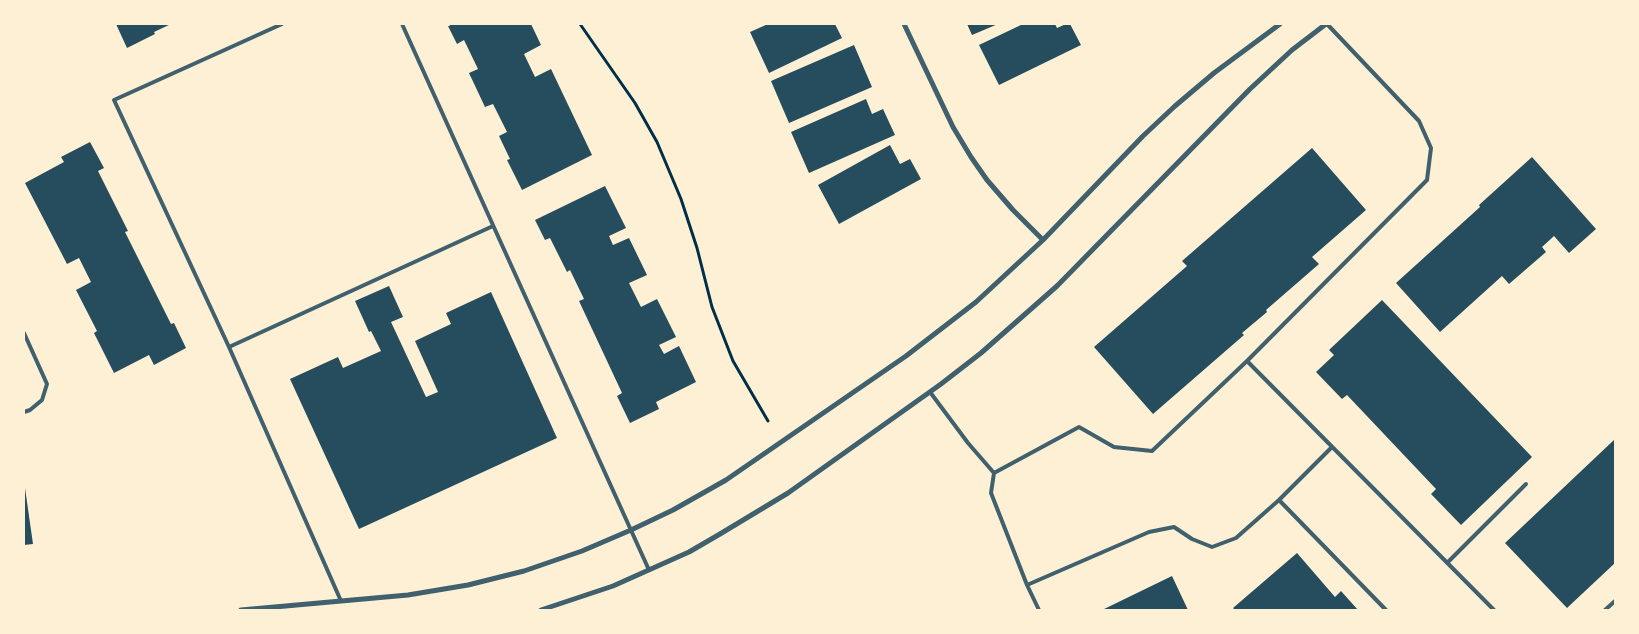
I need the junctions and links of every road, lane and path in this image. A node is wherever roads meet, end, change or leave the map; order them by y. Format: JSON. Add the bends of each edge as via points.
{"nodes":[{"id":1,"x":282,"y":24,"type":"edge"},
{"id":2,"x":402,"y":24,"type":"edge"},
{"id":3,"x":580,"y":24,"type":"edge"},
{"id":4,"x":904,"y":24,"type":"edge"},
{"id":5,"x":1280,"y":24,"type":"edge"},
{"id":6,"x":1326,"y":24,"type":"edge"},
{"id":7,"x":493,"y":226,"type":"junction"},
{"id":8,"x":1042,"y":240,"type":"junction"},
{"id":9,"x":24,"y":333,"type":"edge"},
{"id":10,"x":229,"y":347,"type":"junction"},
{"id":11,"x":1247,"y":361,"type":"junction"},
{"id":12,"x":930,"y":392,"type":"junction"},
{"id":13,"x":24,"y":412,"type":"edge"},
{"id":14,"x":768,"y":422,"type":"dead end"},
{"id":15,"x":1332,"y":447,"type":"junction"},
{"id":16,"x":994,"y":473,"type":"junction"},
{"id":17,"x":1526,"y":484,"type":"dead end"},
{"id":18,"x":1279,"y":500,"type":"junction"},
{"id":19,"x":631,"y":530,"type":"junction"},
{"id":20,"x":1448,"y":562,"type":"junction"},
{"id":21,"x":649,"y":570,"type":"junction"},
{"id":22,"x":1027,"y":585,"type":"junction"},
{"id":23,"x":341,"y":601,"type":"junction"},
{"id":24,"x":1615,"y":601,"type":"edge"},
{"id":25,"x":241,"y":610,"type":"edge"},
{"id":26,"x":541,"y":610,"type":"edge"},
{"id":27,"x":1039,"y":610,"type":"edge"},
{"id":28,"x":1386,"y":610,"type":"edge"},
{"id":29,"x":1494,"y":610,"type":"edge"},
{"id":30,"x":1605,"y":610,"type":"edge"}],
"edges":[{"from":1,"to":10,"type":"lane","via":[[114,100]]},
{"from":2,"to":7,"type":"lane"},
{"from":3,"to":14,"type":"path","via":[[635,103],[657,142],[681,199],[712,307],[729,352]]},
{"from":4,"to":8,"type":"street","via":[[953,127],[971,157],[987,180]]},
{"from":5,"to":8,"type":"street","via":[[1175,106]]},
{"from":6,"to":11,"type":"lane","via":[[1419,121],[1431,148],[1427,180]]},
{"from":6,"to":12,"type":"street","via":[[1250,89],[1057,286],[981,353]]},
{"from":7,"to":10,"type":"lane"},
{"from":7,"to":19,"type":"lane"},
{"from":8,"to":19,"type":"street","via":[[976,302],[906,356],[726,480]]},
{"from":9,"to":13,"type":"lane","via":[[47,384],[42,400]]},
{"from":10,"to":23,"type":"lane"},
{"from":11,"to":15,"type":"lane"},
{"from":11,"to":16,"type":"lane","via":[[1152,452],[1114,447],[1079,427]]},
{"from":12,"to":16,"type":"lane"},
{"from":12,"to":21,"type":"street","via":[[754,515],[689,552]]},
{"from":15,"to":18,"type":"lane"},
{"from":15,"to":20,"type":"lane"},
{"from":16,"to":22,"type":"lane","via":[[991,493]]},
{"from":17,"to":20,"type":"lane"},
{"from":18,"to":22,"type":"lane","via":[[1236,538],[1212,547],[1174,527],[1149,532]]},
{"from":18,"to":28,"type":"lane"},
{"from":19,"to":21,"type":"lane"},
{"from":19,"to":23,"type":"street","via":[[524,572],[416,594]]},
{"from":20,"to":29,"type":"lane"},
{"from":21,"to":26,"type":"street","via":[[613,586]]},
{"from":22,"to":27,"type":"lane"},
{"from":23,"to":25,"type":"street"},
{"from":24,"to":30,"type":"lane"}]}
